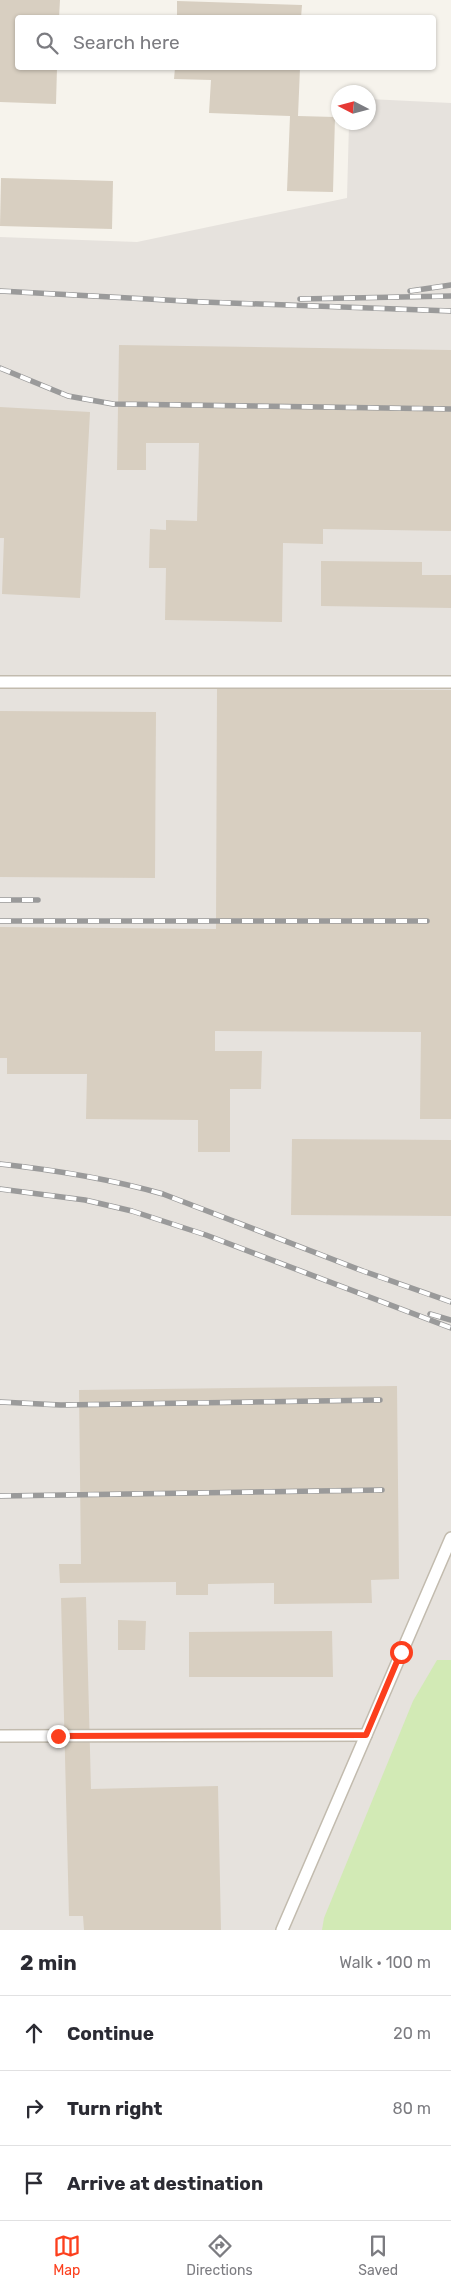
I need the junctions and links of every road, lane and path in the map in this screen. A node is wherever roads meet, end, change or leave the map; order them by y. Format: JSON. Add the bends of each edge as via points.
{"nodes":[{"id":1,"x":0,"y":682,"type":"edge"},
{"id":2,"x":451,"y":682,"type":"edge"},
{"id":3,"x":451,"y":1538,"type":"edge"},
{"id":4,"x":366,"y":1735,"type":"junction"},
{"id":5,"x":0,"y":1736,"type":"edge"},
{"id":6,"x":282,"y":1930,"type":"edge"}],
"edges":[{"from":1,"to":2,"type":"lane"},
{"from":3,"to":4,"type":"lane"},
{"from":4,"to":5,"type":"lane"},
{"from":4,"to":6,"type":"lane"}]}
